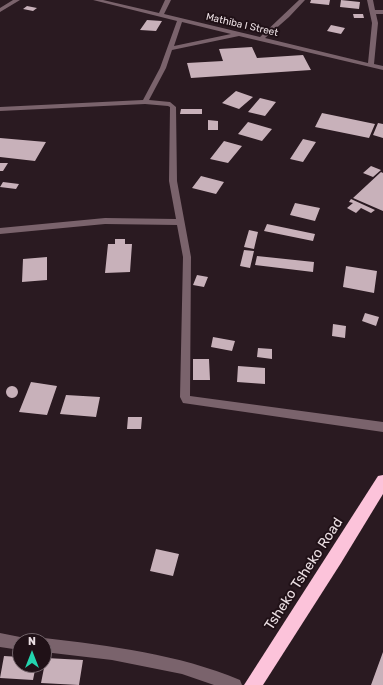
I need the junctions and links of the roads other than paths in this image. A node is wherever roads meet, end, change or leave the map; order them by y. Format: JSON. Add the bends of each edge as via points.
{"nodes":[{"id":1,"x":17,"y":0,"type":"edge"},
{"id":2,"x":96,"y":0,"type":"edge"},
{"id":3,"x":168,"y":0,"type":"edge"},
{"id":4,"x":302,"y":0,"type":"edge"},
{"id":5,"x":370,"y":0,"type":"edge"},
{"id":6,"x":0,"y":10,"type":"edge"},
{"id":7,"x":373,"y":12,"type":"junction"},
{"id":8,"x":383,"y":12,"type":"edge"},
{"id":9,"x":161,"y":15,"type":"junction"},
{"id":10,"x":180,"y":20,"type":"junction"},
{"id":11,"x":240,"y":34,"type":"junction"},
{"id":12,"x":262,"y":38,"type":"junction"},
{"id":13,"x":169,"y":49,"type":"junction"},
{"id":14,"x":371,"y":65,"type":"junction"},
{"id":15,"x":383,"y":68,"type":"edge"},
{"id":16,"x":146,"y":102,"type":"junction"},
{"id":17,"x":0,"y":109,"type":"edge"},
{"id":18,"x":181,"y":222,"type":"junction"},
{"id":19,"x":0,"y":231,"type":"edge"},
{"id":20,"x":383,"y":427,"type":"edge"},
{"id":21,"x":383,"y":481,"type":"edge"},
{"id":22,"x":0,"y":640,"type":"edge"},
{"id":23,"x":12,"y":642,"type":"edge"},
{"id":24,"x":52,"y":646,"type":"edge"},
{"id":25,"x":235,"y":685,"type":"edge"},
{"id":26,"x":253,"y":685,"type":"edge"}],
"edges":[{"from":1,"to":6,"type":"street"},
{"from":2,"to":9,"type":"street","name":"Mathiba I Street"},
{"from":3,"to":9,"type":"street"},
{"from":4,"to":12,"type":"street"},
{"from":5,"to":7,"type":"street"},
{"from":7,"to":8,"type":"street"},
{"from":7,"to":14,"type":"street","via":[[375,34]]},
{"from":9,"to":10,"type":"street","name":"Mathiba I Street"},
{"from":10,"to":11,"type":"street","name":"Mathiba I Street"},
{"from":10,"to":13,"type":"street"},
{"from":11,"to":12,"type":"street","name":"Mathiba I Street"},
{"from":11,"to":13,"type":"street"},
{"from":12,"to":14,"type":"street","name":"Mathiba I Street"},
{"from":13,"to":16,"type":"street","via":[[163,68]]},
{"from":14,"to":15,"type":"street","name":"Mathiba I Street"},
{"from":16,"to":17,"type":"street"},
{"from":16,"to":18,"type":"street","via":[[165,103],[173,107],[173,181]]},
{"from":18,"to":19,"type":"street","via":[[105,221]]},
{"from":18,"to":20,"type":"street","via":[[187,257],[187,400]]},
{"from":21,"to":26,"type":"highway","name":"Tsheko Tsheko Road"},
{"from":22,"to":23,"type":"street"},
{"from":24,"to":25,"type":"street","via":[[112,653],[182,667]]}]}
